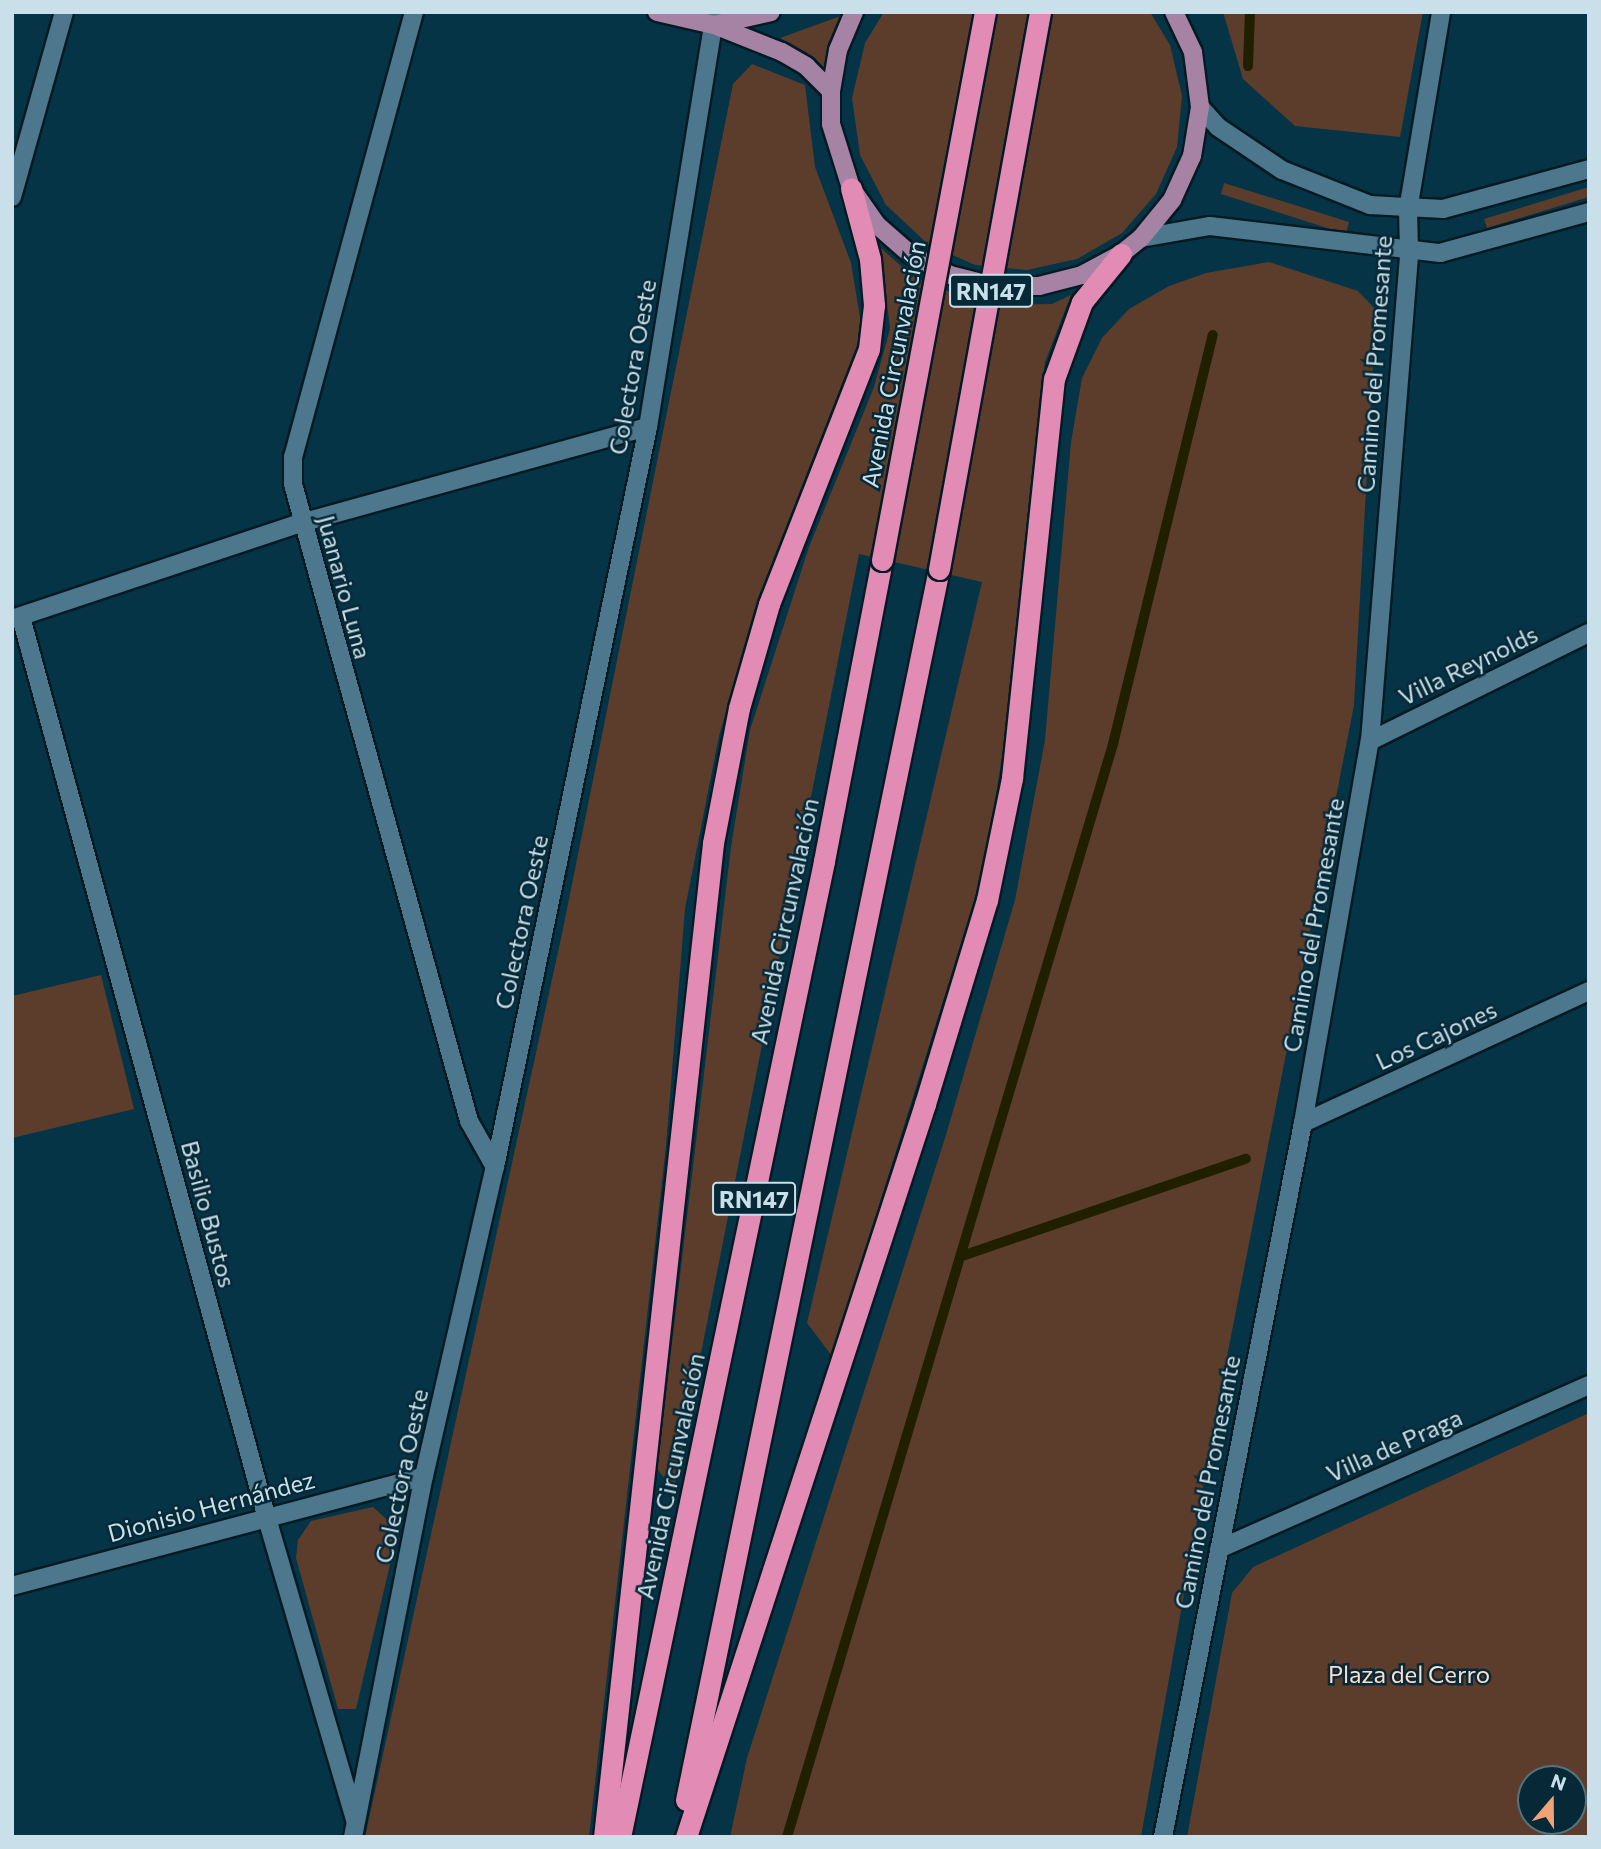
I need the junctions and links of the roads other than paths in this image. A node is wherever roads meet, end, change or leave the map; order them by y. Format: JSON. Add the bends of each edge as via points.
{"nodes":[{"id":1,"x":64,"y":12,"type":"edge"},
{"id":2,"x":414,"y":12,"type":"edge"},
{"id":3,"x":657,"y":12,"type":"edge"},
{"id":4,"x":771,"y":12,"type":"edge"},
{"id":5,"x":854,"y":12,"type":"edge"},
{"id":6,"x":985,"y":12,"type":"edge"},
{"id":7,"x":1041,"y":12,"type":"edge"},
{"id":8,"x":1174,"y":12,"type":"edge"},
{"id":9,"x":1441,"y":12,"type":"edge"},
{"id":10,"x":714,"y":19,"type":"edge"},
{"id":11,"x":831,"y":91,"type":"junction"},
{"id":12,"x":1200,"y":107,"type":"junction"},
{"id":13,"x":1589,"y":169,"type":"edge"},
{"id":14,"x":851,"y":187,"type":"junction"},
{"id":15,"x":12,"y":197,"type":"edge"},
{"id":16,"x":1408,"y":210,"type":"junction"},
{"id":17,"x":1589,"y":212,"type":"edge"},
{"id":18,"x":1141,"y":239,"type":"junction"},
{"id":19,"x":1409,"y":251,"type":"junction"},
{"id":20,"x":1121,"y":254,"type":"junction"},
{"id":21,"x":648,"y":427,"type":"junction"},
{"id":22,"x":301,"y":523,"type":"junction"},
{"id":23,"x":17,"y":618,"type":"edge"},
{"id":24,"x":1589,"y":633,"type":"edge"},
{"id":25,"x":1370,"y":741,"type":"junction"},
{"id":26,"x":1589,"y":991,"type":"edge"},
{"id":27,"x":1303,"y":1123,"type":"junction"},
{"id":28,"x":495,"y":1167,"type":"junction"},
{"id":29,"x":1589,"y":1385,"type":"edge"},
{"id":30,"x":424,"y":1476,"type":"junction"},
{"id":31,"x":266,"y":1515,"type":"junction"},
{"id":32,"x":1219,"y":1549,"type":"junction"},
{"id":33,"x":12,"y":1586,"type":"edge"},
{"id":34,"x":355,"y":1830,"type":"edge"},
{"id":35,"x":604,"y":1837,"type":"edge"},
{"id":36,"x":620,"y":1837,"type":"edge"},
{"id":37,"x":679,"y":1837,"type":"edge"},
{"id":38,"x":686,"y":1837,"type":"edge"},
{"id":39,"x":1163,"y":1837,"type":"edge"}],
"edges":[{"from":1,"to":15,"type":"street"},
{"from":2,"to":22,"type":"street","name":"Juanario Luna","via":[[293,457]]},
{"from":3,"to":10,"type":"main road"},
{"from":4,"to":10,"type":"main road"},
{"from":5,"to":11,"type":"main road","via":[[838,50]]},
{"from":6,"to":36,"type":"highway","name":"Avenida Circunvalación","number":"RN147","bridge":true,"via":[[824,861]]},
{"from":7,"to":37,"type":"highway","number":"RN147","bridge":true,"via":[[939,569]]},
{"from":8,"to":12,"type":"main road","via":[[1193,52]]},
{"from":9,"to":16,"type":"street","name":"Camino del Promesante"},
{"from":10,"to":11,"type":"main road","via":[[806,66]]},
{"from":10,"to":21,"type":"street","name":"Colectora Oeste"},
{"from":11,"to":14,"type":"main road","via":[[831,124]]},
{"from":12,"to":16,"type":"street","via":[[1238,141],[1295,177],[1336,195]]},
{"from":12,"to":18,"type":"main road","via":[[1192,156],[1172,200]]},
{"from":13,"to":16,"type":"street","via":[[1472,204]]},
{"from":14,"to":20,"type":"main road","via":[[877,225],[910,254],[950,275],[983,283],[1038,286],[1082,275]]},
{"from":14,"to":35,"type":"highway","via":[[870,259],[874,305],[869,349],[769,604],[739,708],[713,843]]},
{"from":16,"to":19,"type":"street","name":"Camino del Promesante"},
{"from":17,"to":19,"type":"street","via":[[1469,247],[1440,253]]},
{"from":18,"to":19,"type":"street","via":[[1210,226]]},
{"from":18,"to":20,"type":"main road"},
{"from":19,"to":25,"type":"street","name":"Camino del Promesante"},
{"from":20,"to":38,"type":"highway","via":[[1082,302],[1054,379],[1012,778],[987,900],[913,1144]]},
{"from":21,"to":22,"type":"street"},
{"from":21,"to":28,"type":"street","name":"Colectora Oeste"},
{"from":22,"to":23,"type":"street"},
{"from":22,"to":28,"type":"street","name":"Juanario Luna","via":[[469,1121]]},
{"from":23,"to":31,"type":"street","name":"Basilio Bustos"},
{"from":24,"to":25,"type":"street","name":"Villa Reynolds"},
{"from":25,"to":27,"type":"street","name":"Camino del Promesante"},
{"from":26,"to":27,"type":"street","name":"Los Cajones"},
{"from":27,"to":32,"type":"street","name":"Camino del Promesante"},
{"from":28,"to":30,"type":"street","name":"Colectora Oeste"},
{"from":29,"to":32,"type":"street","name":"Villa de Praga"},
{"from":30,"to":31,"type":"street","name":"Dionisio Hernández"},
{"from":30,"to":34,"type":"street","name":"Colectora Oeste"},
{"from":31,"to":33,"type":"street","name":"Dionisio Hernández"},
{"from":31,"to":34,"type":"street","name":"Basilio Bustos"},
{"from":32,"to":39,"type":"street","name":"Camino del Promesante"}]}
